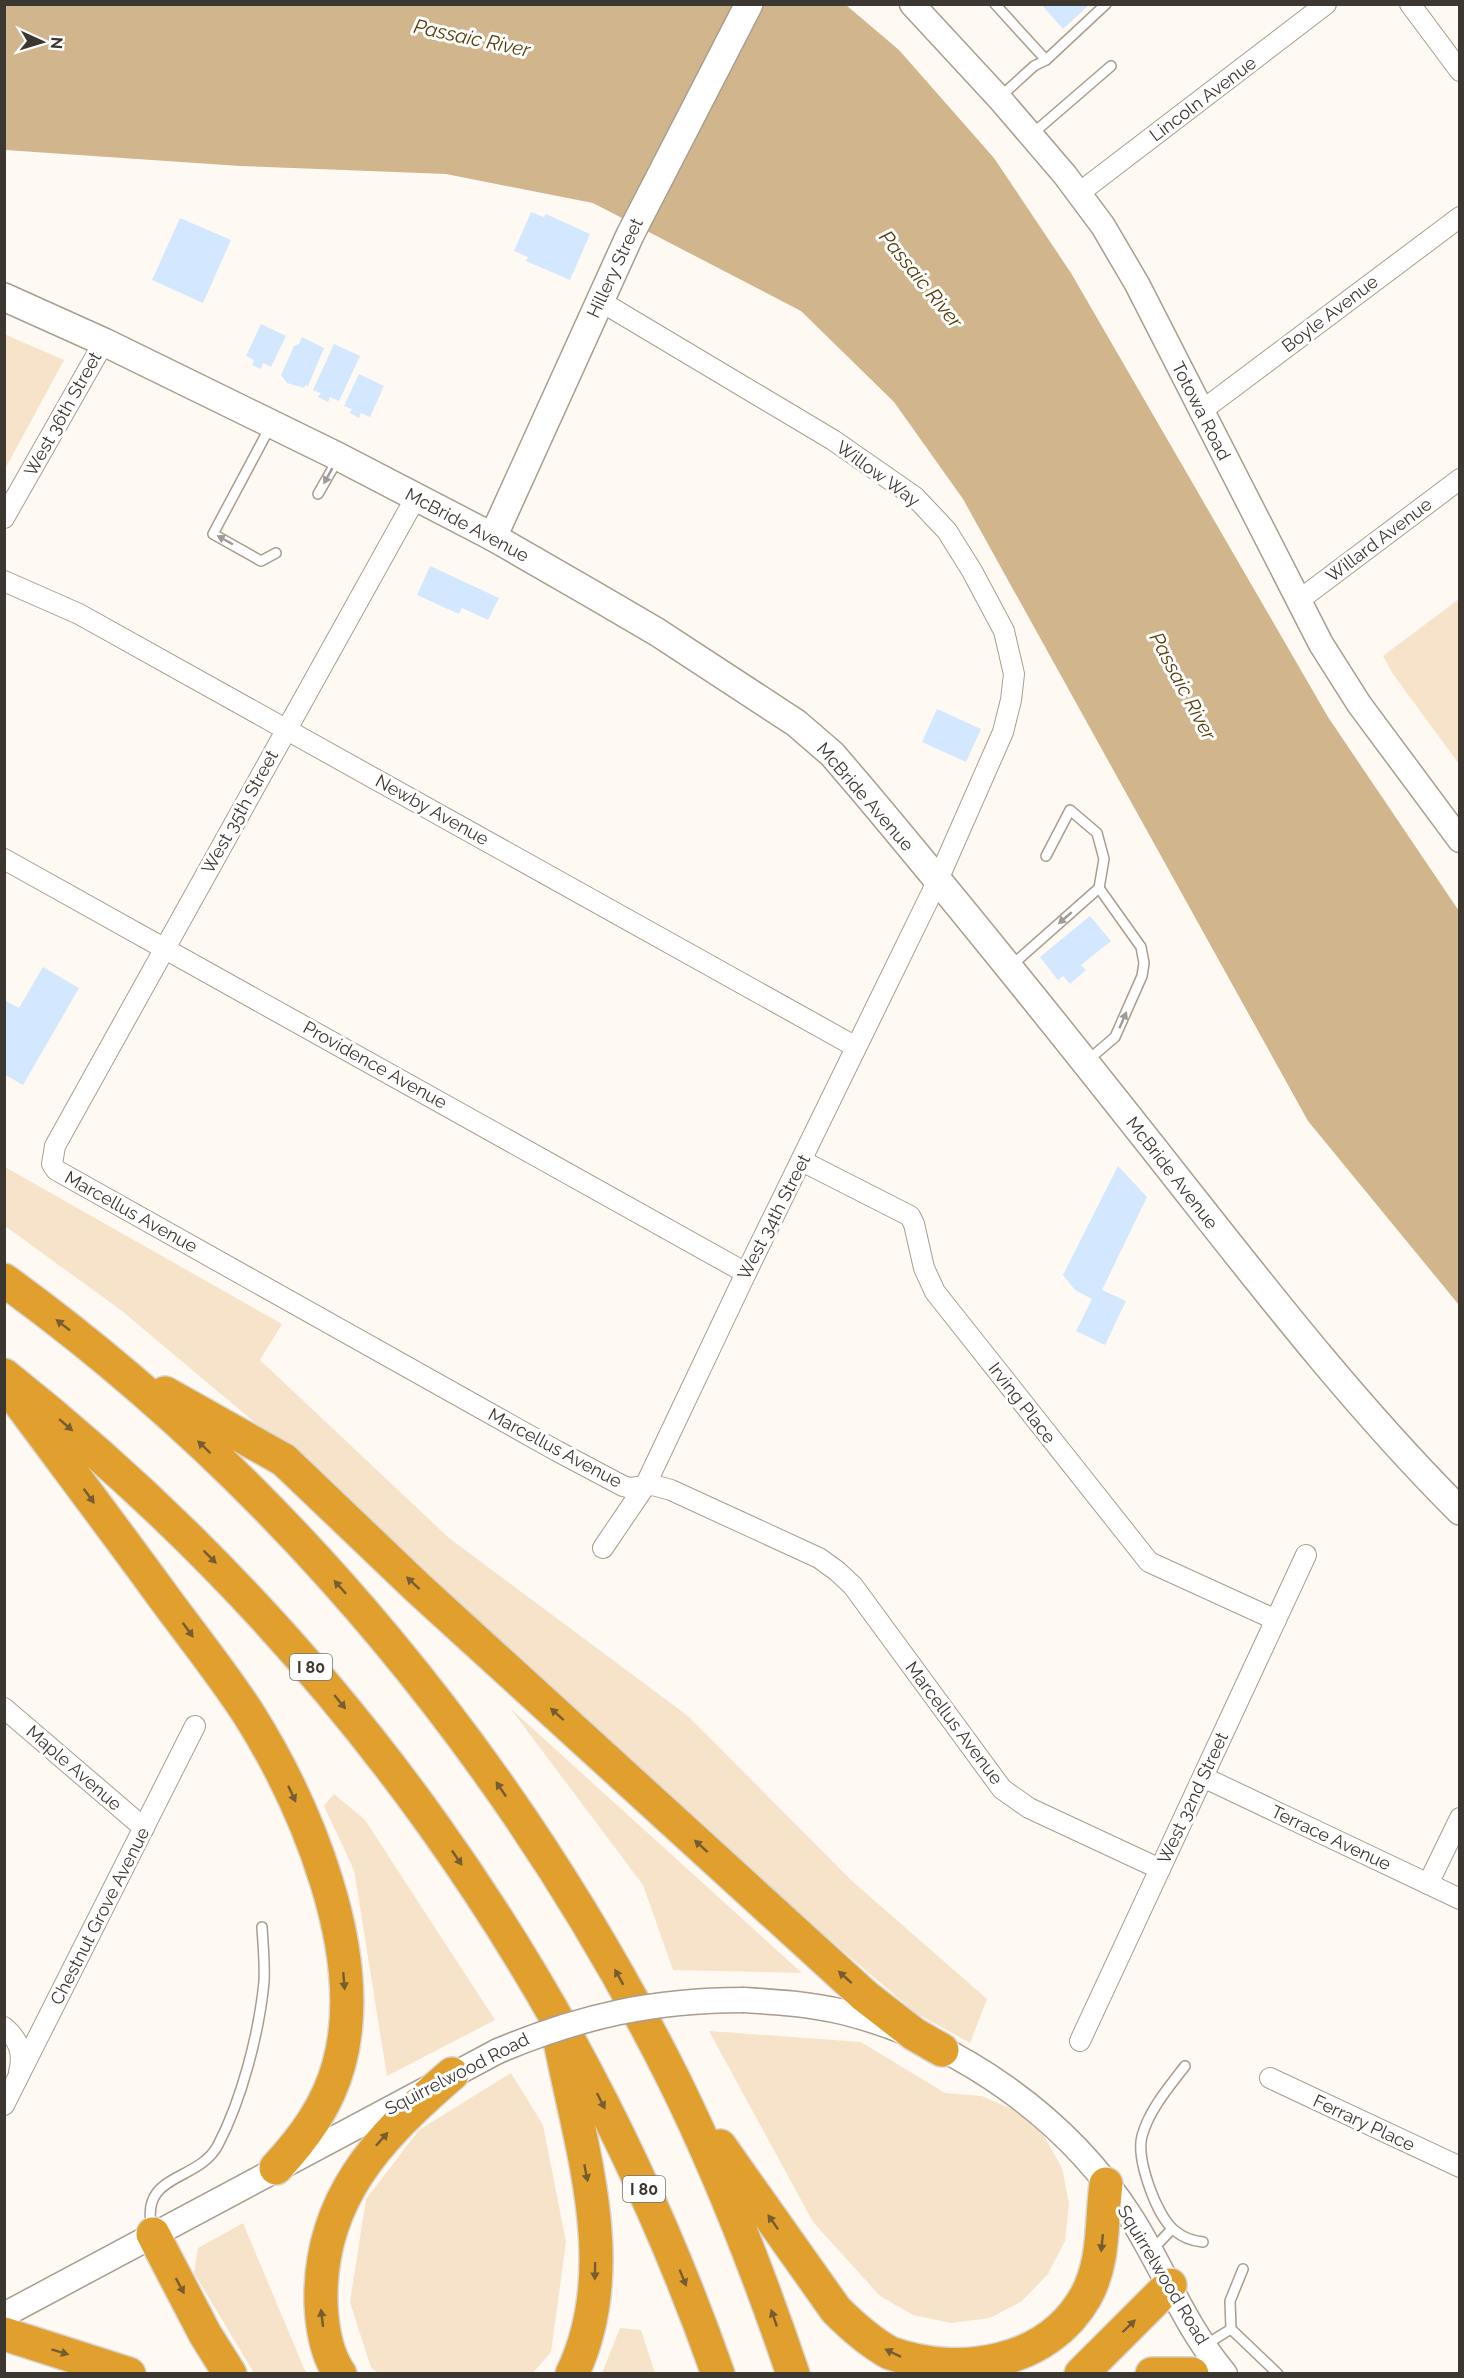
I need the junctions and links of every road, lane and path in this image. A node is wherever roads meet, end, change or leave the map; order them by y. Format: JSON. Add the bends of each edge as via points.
{"nodes":[{"id":1,"x":749,"y":4,"type":"edge"},
{"id":2,"x":912,"y":4,"type":"edge"},
{"id":3,"x":995,"y":4,"type":"edge"},
{"id":4,"x":1106,"y":4,"type":"edge"},
{"id":5,"x":1326,"y":4,"type":"edge"},
{"id":6,"x":1410,"y":4,"type":"edge"},
{"id":7,"x":1046,"y":60,"type":"junction"},
{"id":8,"x":1111,"y":66,"type":"dead end"},
{"id":9,"x":1460,"y":71,"type":"edge"},
{"id":10,"x":999,"y":98,"type":"junction"},
{"id":11,"x":1031,"y":135,"type":"junction"},
{"id":12,"x":1079,"y":193,"type":"junction"},
{"id":13,"x":1460,"y":217,"type":"edge"},
{"id":14,"x":4,"y":297,"type":"edge"},
{"id":15,"x":600,"y":301,"type":"junction"},
{"id":16,"x":104,"y":342,"type":"junction"},
{"id":17,"x":1200,"y":412,"type":"junction"},
{"id":18,"x":272,"y":423,"type":"junction"},
{"id":19,"x":339,"y":457,"type":"junction"},
{"id":20,"x":1460,"y":479,"type":"edge"},
{"id":21,"x":318,"y":494,"type":"dead end"},
{"id":22,"x":416,"y":497,"type":"junction"},
{"id":23,"x":4,"y":519,"type":"edge"},
{"id":24,"x":493,"y":537,"type":"junction"},
{"id":25,"x":276,"y":553,"type":"dead end"},
{"id":26,"x":4,"y":581,"type":"edge"},
{"id":27,"x":1298,"y":601,"type":"junction"},
{"id":28,"x":287,"y":728,"type":"junction"},
{"id":29,"x":1460,"y":840,"type":"edge"},
{"id":30,"x":1046,"y":856,"type":"dead end"},
{"id":31,"x":4,"y":859,"type":"edge"},
{"id":32,"x":937,"y":882,"type":"junction"},
{"id":33,"x":1099,"y":888,"type":"junction"},
{"id":34,"x":165,"y":947,"type":"junction"},
{"id":35,"x":1008,"y":968,"type":"junction"},
{"id":36,"x":856,"y":1047,"type":"junction"},
{"id":37,"x":1085,"y":1062,"type":"junction"},
{"id":38,"x":65,"y":1128,"type":"joint"},
{"id":39,"x":802,"y":1161,"type":"junction"},
{"id":40,"x":746,"y":1273,"type":"junction"},
{"id":41,"x":4,"y":1280,"type":"edge"},
{"id":42,"x":108,"y":1362,"type":"junction"},
{"id":43,"x":4,"y":1375,"type":"edge"},
{"id":44,"x":4,"y":1382,"type":"edge"},
{"id":45,"x":645,"y":1486,"type":"junction"},
{"id":46,"x":1460,"y":1511,"type":"edge"},
{"id":47,"x":603,"y":1548,"type":"dead end"},
{"id":48,"x":1306,"y":1555,"type":"dead end"},
{"id":49,"x":1276,"y":1620,"type":"junction"},
{"id":50,"x":4,"y":1708,"type":"edge"},
{"id":51,"x":195,"y":1726,"type":"dead end"},
{"id":52,"x":1203,"y":1777,"type":"junction"},
{"id":53,"x":1460,"y":1818,"type":"edge"},
{"id":54,"x":144,"y":1828,"type":"junction"},
{"id":55,"x":1160,"y":1869,"type":"junction"},
{"id":56,"x":1428,"y":1884,"type":"junction"},
{"id":57,"x":1460,"y":1899,"type":"edge"},
{"id":58,"x":262,"y":1927,"type":"dead end"},
{"id":59,"x":554,"y":2012,"type":"junction"},
{"id":60,"x":4,"y":2027,"type":"edge"},
{"id":61,"x":1080,"y":2041,"type":"dead end"},
{"id":62,"x":942,"y":2050,"type":"junction"},
{"id":63,"x":1185,"y":2066,"type":"dead end"},
{"id":64,"x":452,"y":2074,"type":"junction"},
{"id":65,"x":1269,"y":2078,"type":"dead end"},
{"id":66,"x":676,"y":2084,"type":"junction"},
{"id":67,"x":8,"y":2098,"type":"edge"},
{"id":68,"x":1460,"y":2167,"type":"edge"},
{"id":69,"x":276,"y":2168,"type":"junction"},
{"id":70,"x":1106,"y":2184,"type":"junction"},
{"id":71,"x":1172,"y":2229,"type":"junction"},
{"id":72,"x":153,"y":2234,"type":"junction"},
{"id":73,"x":1203,"y":2242,"type":"dead end"},
{"id":74,"x":1151,"y":2251,"type":"junction"},
{"id":75,"x":1243,"y":2269,"type":"dead end"},
{"id":76,"x":1170,"y":2285,"type":"junction"},
{"id":77,"x":4,"y":2315,"type":"edge"},
{"id":78,"x":1231,"y":2329,"type":"junction"},
{"id":79,"x":4,"y":2334,"type":"edge"},
{"id":80,"x":1198,"y":2360,"type":"edge"},
{"id":81,"x":129,"y":2373,"type":"edge"},
{"id":82,"x":230,"y":2373,"type":"edge"},
{"id":83,"x":340,"y":2373,"type":"edge"},
{"id":84,"x":572,"y":2373,"type":"edge"},
{"id":85,"x":718,"y":2373,"type":"edge"},
{"id":86,"x":793,"y":2373,"type":"edge"},
{"id":87,"x":1081,"y":2373,"type":"edge"},
{"id":88,"x":1152,"y":2373,"type":"edge"},
{"id":89,"x":1225,"y":2373,"type":"edge"},
{"id":90,"x":1278,"y":2373,"type":"edge"}],
"edges":[{"from":1,"to":15,"type":"main road","name":"Hillery Street"},
{"from":2,"to":10,"type":"street","name":"Totowa Road"},
{"from":3,"to":7,"type":"lane"},
{"from":4,"to":7,"type":"lane"},
{"from":5,"to":12,"type":"street","name":"Lincoln Avenue"},
{"from":6,"to":9,"type":"street"},
{"from":7,"to":10,"type":"lane"},
{"from":8,"to":11,"type":"lane"},
{"from":10,"to":11,"type":"street","name":"Totowa Road"},
{"from":11,"to":12,"type":"street","name":"Totowa Road"},
{"from":12,"to":17,"type":"street","name":"Totowa Road","via":[[1137,284]]},
{"from":13,"to":17,"type":"street","name":"Boyle Avenue"},
{"from":14,"to":16,"type":"main road","name":"McBride Avenue"},
{"from":15,"to":24,"type":"main road","name":"Hillery Street"},
{"from":15,"to":32,"type":"street","name":"Willow Way","via":[[833,440],[915,497],[947,531],[972,571],[1004,631],[1014,675],[1003,732]]},
{"from":16,"to":18,"type":"main road","name":"McBride Avenue"},
{"from":16,"to":23,"type":"street","name":"West 36th Street"},
{"from":17,"to":27,"type":"street","name":"Totowa Road"},
{"from":18,"to":19,"type":"main road","name":"McBride Avenue"},
{"from":25,"to":18,"type":"lane","one_way":true,"via":[[261,561],[213,534]]},
{"from":19,"to":21,"type":"lane","one_way":true},
{"from":19,"to":22,"type":"main road","name":"McBride Avenue"},
{"from":20,"to":27,"type":"street","name":"Willard Avenue"},
{"from":22,"to":24,"type":"main road","name":"McBride Avenue"},
{"from":22,"to":28,"type":"street","name":"West 35th Street"},
{"from":24,"to":32,"type":"main road","name":"McBride Avenue","via":[[657,632],[796,723],[832,754]]},
{"from":26,"to":28,"type":"street","name":"Newby Avenue","via":[[79,614]]},
{"from":27,"to":29,"type":"street","name":"Totowa Road","via":[[1359,704]]},
{"from":28,"to":34,"type":"street","name":"West 35th Street"},
{"from":28,"to":36,"type":"street","name":"Newby Avenue"},
{"from":30,"to":33,"type":"lane","via":[[1070,810],[1097,833],[1104,859]]},
{"from":31,"to":34,"type":"street","name":"Providence Avenue"},
{"from":32,"to":35,"type":"main road","name":"McBride Avenue"},
{"from":32,"to":36,"type":"street","name":"West 34th Street"},
{"from":33,"to":35,"type":"lane","one_way":true},
{"from":37,"to":33,"type":"lane","one_way":true,"via":[[1115,1037],[1143,976],[1141,947]]},
{"from":34,"to":38,"type":"street","name":"West 35th Street"},
{"from":34,"to":40,"type":"street","name":"Providence Avenue"},
{"from":35,"to":37,"type":"main road","name":"McBride Avenue"},
{"from":36,"to":39,"type":"street","name":"West 34th Street"},
{"from":37,"to":46,"type":"main road","name":"McBride Avenue","via":[[1247,1269],[1405,1454]]},
{"from":38,"to":45,"type":"street","name":"Marcellus Avenue","via":[[52,1156],[56,1170],[557,1451],[623,1486]]},
{"from":39,"to":40,"type":"street","name":"West 34th Street"},
{"from":39,"to":49,"type":"street","name":"Irving Place","via":[[910,1216],[935,1292],[1149,1562]]},
{"from":40,"to":45,"type":"street","name":"West 34th Street"},
{"from":42,"to":41,"type":"highway","one_way":true},
{"from":62,"to":42,"type":"highway","one_way":true,"via":[[865,1996],[418,1588],[284,1460]]},
{"from":66,"to":42,"type":"highway","one_way":true,"via":[[574,1900],[448,1716],[303,1546],[197,1440]]},
{"from":43,"to":59,"type":"highway","number":"I 80","one_way":true,"via":[[174,1521],[285,1636],[410,1792],[501,1924]]},
{"from":44,"to":69,"type":"highway","one_way":true,"via":[[248,1713],[291,1792],[325,1877],[345,1984],[344,2039],[339,2065],[315,2118],[298,2145]]},
{"from":45,"to":47,"type":"street","name":"West 34th Street"},
{"from":45,"to":55,"type":"street","name":"Marcellus Avenue","via":[[671,1490],[819,1558],[837,1571],[853,1586],[1002,1789],[1029,1808]]},
{"from":48,"to":49,"type":"street","name":"West 32nd Street"},
{"from":49,"to":52,"type":"street","name":"West 32nd Street"},
{"from":50,"to":54,"type":"street","name":"Maple Avenue"},
{"from":51,"to":54,"type":"street","name":"Chestnut Grove Avenue"},
{"from":52,"to":55,"type":"street","name":"West 32nd Street"},
{"from":52,"to":56,"type":"street","name":"Terrace Avenue"},
{"from":53,"to":56,"type":"street"},
{"from":54,"to":67,"type":"street","name":"Chestnut Grove Avenue"},
{"from":55,"to":61,"type":"street","name":"West 32nd Street"},
{"from":56,"to":57,"type":"street","name":"Terrace Avenue"},
{"from":58,"to":72,"type":"lane","via":[[264,1982],[250,2063],[218,2145],[206,2161],[166,2183],[152,2196],[149,2215]]},
{"from":59,"to":84,"type":"highway","one_way":true,"via":[[594,2212],[594,2300],[584,2350]]},
{"from":59,"to":85,"type":"highway","number":"I 80","one_way":true,"via":[[640,2182]]},
{"from":60,"to":67,"type":"street","via":[[19,2044],[22,2057]]},
{"from":62,"to":64,"type":"street","name":"Squirrelwood Road","bridge":true,"via":[[899,2031],[799,2004],[744,2000],[669,2002],[626,2008],[539,2033]]},
{"from":62,"to":70,"type":"street","name":"Squirrelwood Road","via":[[1033,2109]]},
{"from":63,"to":71,"type":"lane","via":[[1157,2105],[1141,2145],[1153,2195]]},
{"from":64,"to":69,"type":"street","name":"Squirrelwood Road"},
{"from":83,"to":64,"type":"highway","one_way":true,"via":[[327,2344],[320,2287],[331,2228],[342,2198],[374,2148]]},
{"from":65,"to":68,"type":"street","name":"Ferrary Place"},
{"from":70,"to":66,"type":"highway","one_way":true,"via":[[1095,2276],[1062,2329],[1028,2353],[989,2367],[928,2366],[881,2347],[836,2310]]},
{"from":86,"to":66,"type":"highway","one_way":true,"via":[[742,2235]]},
{"from":69,"to":72,"type":"street","name":"Squirrelwood Road"},
{"from":70,"to":74,"type":"street","name":"Squirrelwood Road"},
{"from":71,"to":73,"type":"lane"},
{"from":71,"to":74,"type":"lane"},
{"from":72,"to":77,"type":"street","name":"Squirrelwood Road"},
{"from":72,"to":82,"type":"highway","one_way":true},
{"from":74,"to":76,"type":"street","name":"Squirrelwood Road"},
{"from":75,"to":78,"type":"lane","via":[[1230,2301]]},
{"from":76,"to":80,"type":"street","name":"Squirrelwood Road"},
{"from":87,"to":76,"type":"highway","one_way":true},
{"from":78,"to":80,"type":"lane"},
{"from":78,"to":90,"type":"lane"},
{"from":79,"to":81,"type":"highway","one_way":true},
{"from":80,"to":88,"type":"highway"},
{"from":80,"to":89,"type":"street","name":"Squirrelwood Road"}]}
